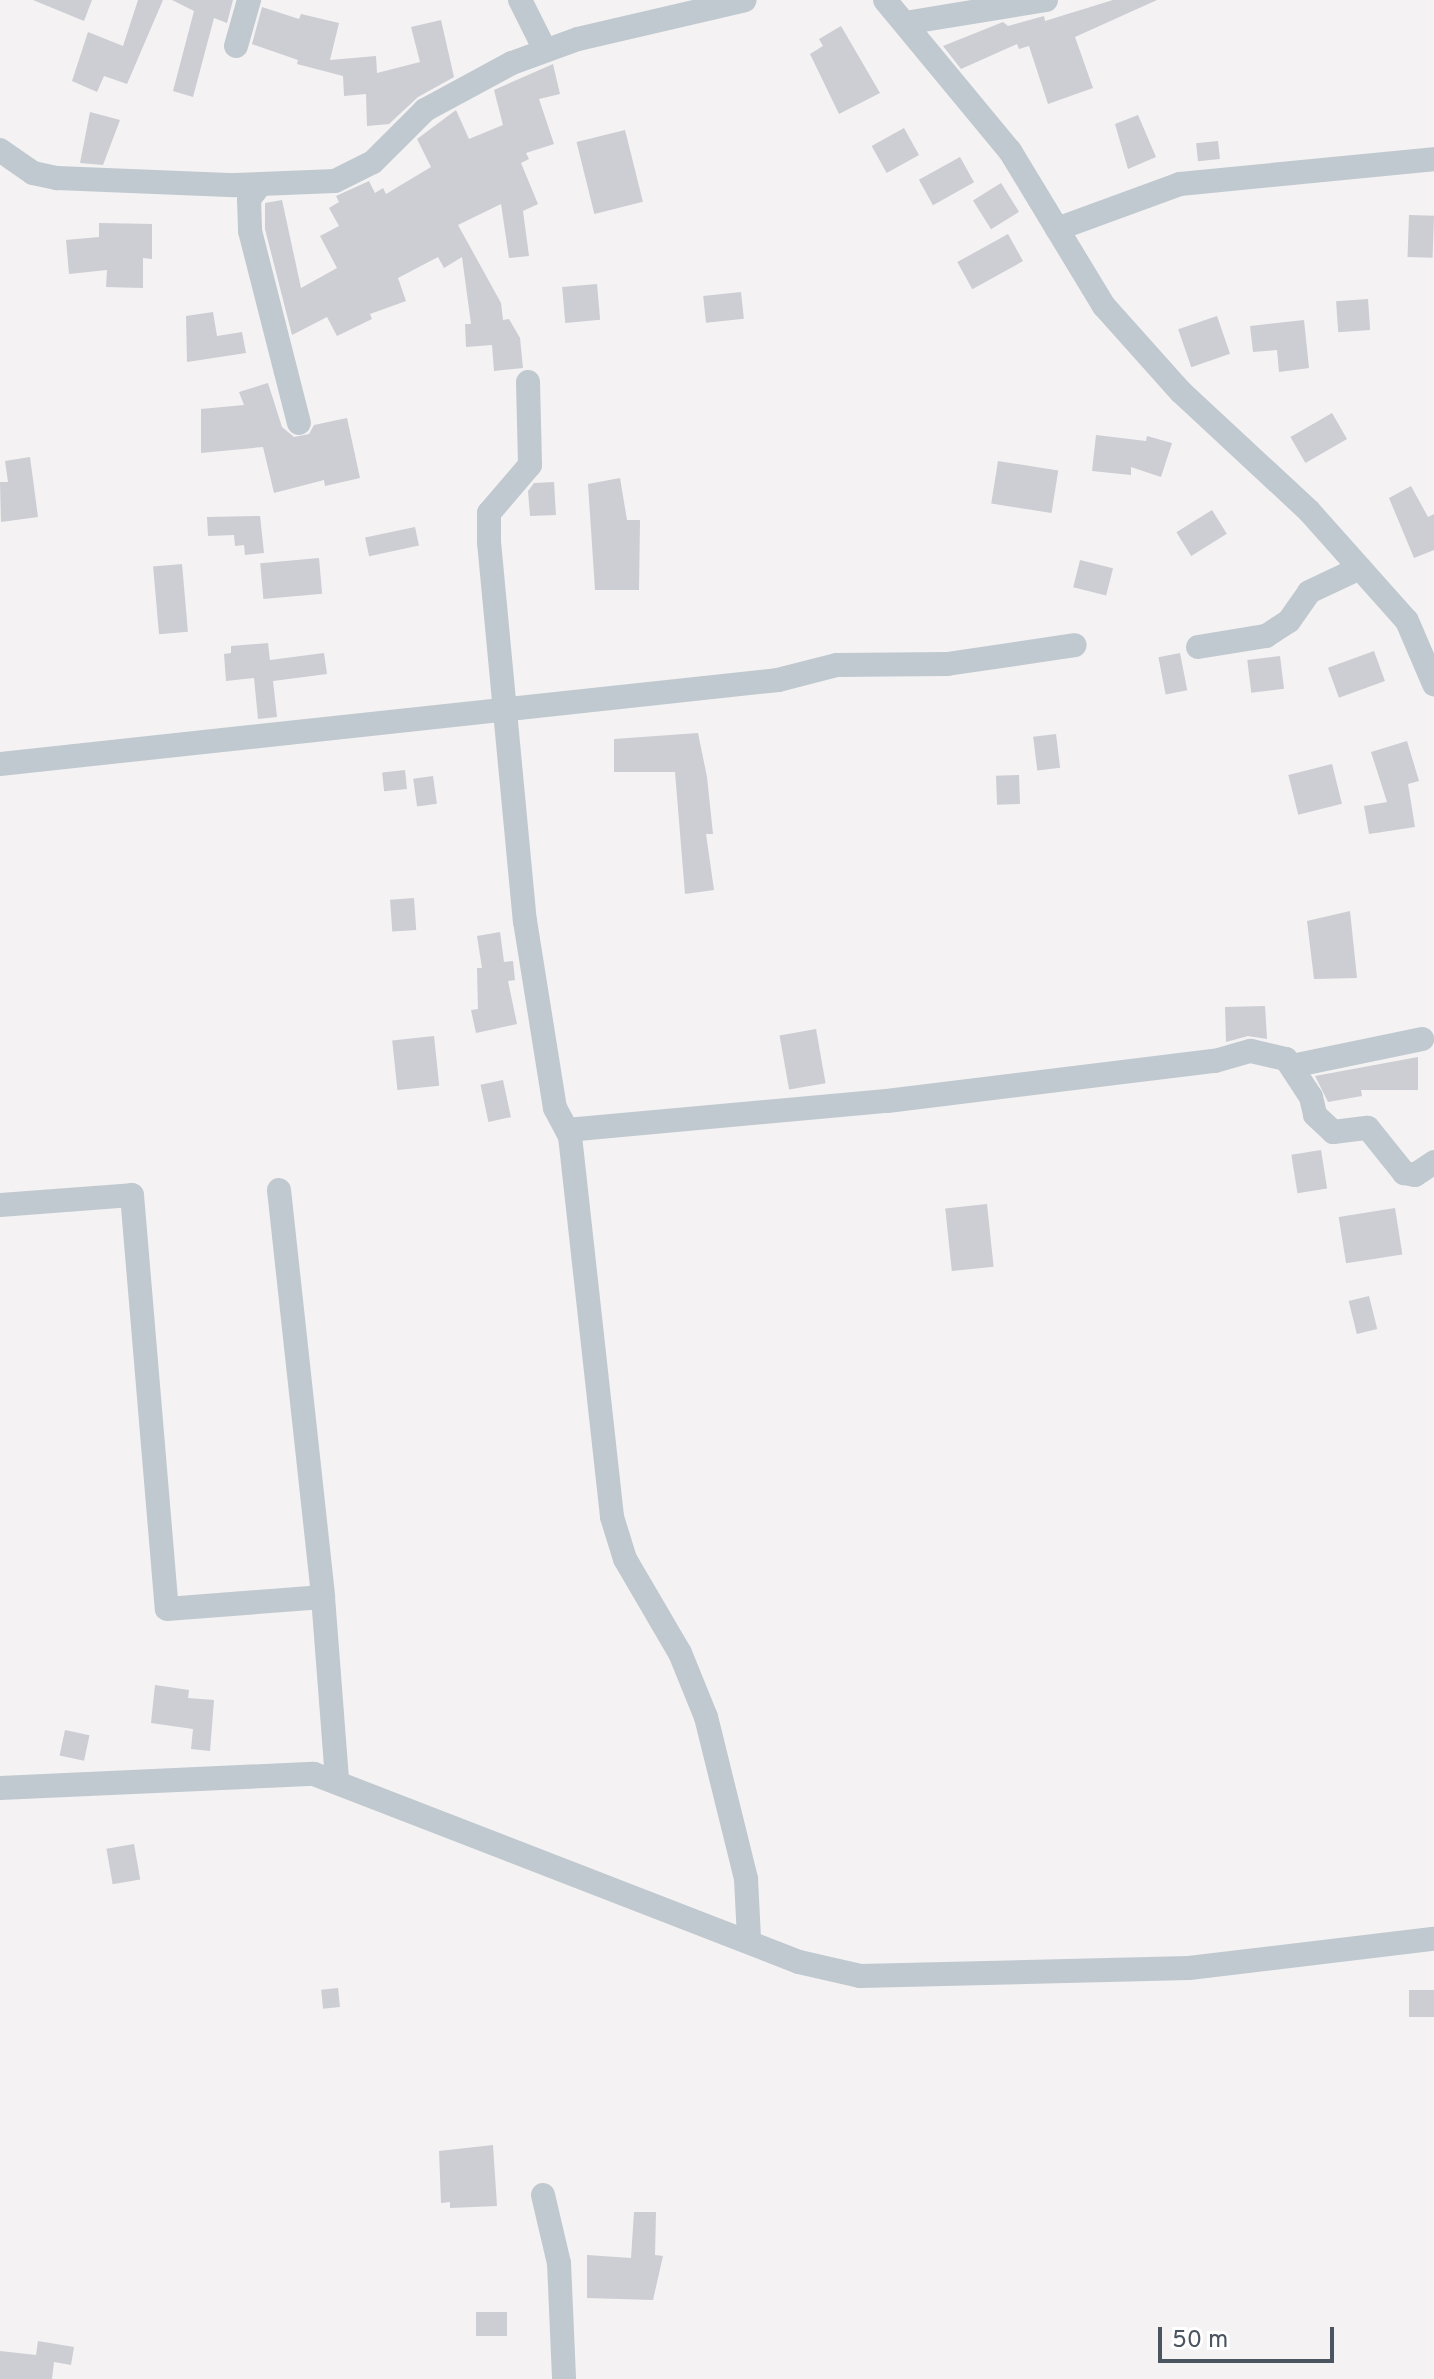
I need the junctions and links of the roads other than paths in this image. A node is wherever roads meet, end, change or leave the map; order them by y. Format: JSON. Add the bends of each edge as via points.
{"nodes":[{"id":1,"x":249,"y":0,"type":"edge"},
{"id":2,"x":520,"y":0,"type":"edge"},
{"id":3,"x":745,"y":0,"type":"edge"},
{"id":4,"x":885,"y":0,"type":"edge"},
{"id":5,"x":1046,"y":0,"type":"edge"},
{"id":6,"x":905,"y":23,"type":"junction"},
{"id":7,"x":236,"y":46,"type":"dead end"},
{"id":8,"x":545,"y":50,"type":"junction"},
{"id":9,"x":0,"y":150,"type":"edge"},
{"id":10,"x":1434,"y":159,"type":"edge"},
{"id":11,"x":260,"y":185,"type":"junction"},
{"id":12,"x":1057,"y":229,"type":"junction"},
{"id":13,"x":528,"y":382,"type":"dead end"},
{"id":14,"x":299,"y":423,"type":"dead end"},
{"id":15,"x":1360,"y":568,"type":"junction"},
{"id":16,"x":1075,"y":645,"type":"dead end"},
{"id":17,"x":1198,"y":647,"type":"dead end"},
{"id":18,"x":1434,"y":684,"type":"edge"},
{"id":19,"x":503,"y":706,"type":"junction"},
{"id":20,"x":0,"y":764,"type":"edge"},
{"id":21,"x":1422,"y":1039,"type":"dead end"},
{"id":22,"x":1292,"y":1066,"type":"junction"},
{"id":23,"x":567,"y":1130,"type":"junction"},
{"id":24,"x":1434,"y":1162,"type":"edge"},
{"id":25,"x":279,"y":1190,"type":"dead end"},
{"id":26,"x":0,"y":1205,"type":"edge"},
{"id":27,"x":323,"y":1597,"type":"junction"},
{"id":28,"x":337,"y":1781,"type":"junction"},
{"id":29,"x":0,"y":1788,"type":"edge"},
{"id":30,"x":749,"y":1939,"type":"junction"},
{"id":31,"x":1434,"y":1939,"type":"edge"},
{"id":32,"x":543,"y":2195,"type":"dead end"},
{"id":33,"x":564,"y":2379,"type":"edge"}],
"edges":[{"from":1,"to":7,"type":"street"},
{"from":2,"to":8,"type":"street"},
{"from":3,"to":8,"type":"street"},
{"from":4,"to":6,"type":"street"},
{"from":5,"to":6,"type":"street"},
{"from":6,"to":12,"type":"street","via":[[1010,151]]},
{"from":8,"to":11,"type":"street","via":[[425,110],[373,162],[335,181]]},
{"from":9,"to":11,"type":"street","via":[[42,176]]},
{"from":10,"to":12,"type":"street","via":[[1180,184]]},
{"from":11,"to":14,"type":"street","via":[[249,199],[250,231]]},
{"from":12,"to":15,"type":"street","via":[[1104,306],[1181,392],[1309,511]]},
{"from":13,"to":19,"type":"street","via":[[530,465],[489,513]]},
{"from":15,"to":17,"type":"street","via":[[1309,592],[1289,621],[1266,636]]},
{"from":15,"to":18,"type":"street","via":[[1407,621]]},
{"from":16,"to":19,"type":"street","via":[[947,664],[837,665],[778,680]]},
{"from":19,"to":20,"type":"street"},
{"from":19,"to":23,"type":"street","via":[[525,921],[555,1108]]},
{"from":21,"to":22,"type":"street"},
{"from":22,"to":23,"type":"street","via":[[1277,1053],[1251,1051],[1215,1061],[887,1101]]},
{"from":22,"to":24,"type":"street","via":[[1325,1127],[1342,1132],[1368,1128],[1404,1173],[1415,1175]]},
{"from":23,"to":30,"type":"street","via":[[612,1517],[625,1559],[680,1653],[706,1717],[746,1879]]},
{"from":25,"to":27,"type":"street"},
{"from":26,"to":27,"type":"street","via":[[132,1195],[167,1609]]},
{"from":27,"to":28,"type":"street"},
{"from":28,"to":29,"type":"street","via":[[314,1774],[265,1773]]},
{"from":28,"to":30,"type":"street"},
{"from":30,"to":31,"type":"street","via":[[799,1962],[860,1976],[1189,1968]]},
{"from":32,"to":33,"type":"street","via":[[559,2263]]}]}
